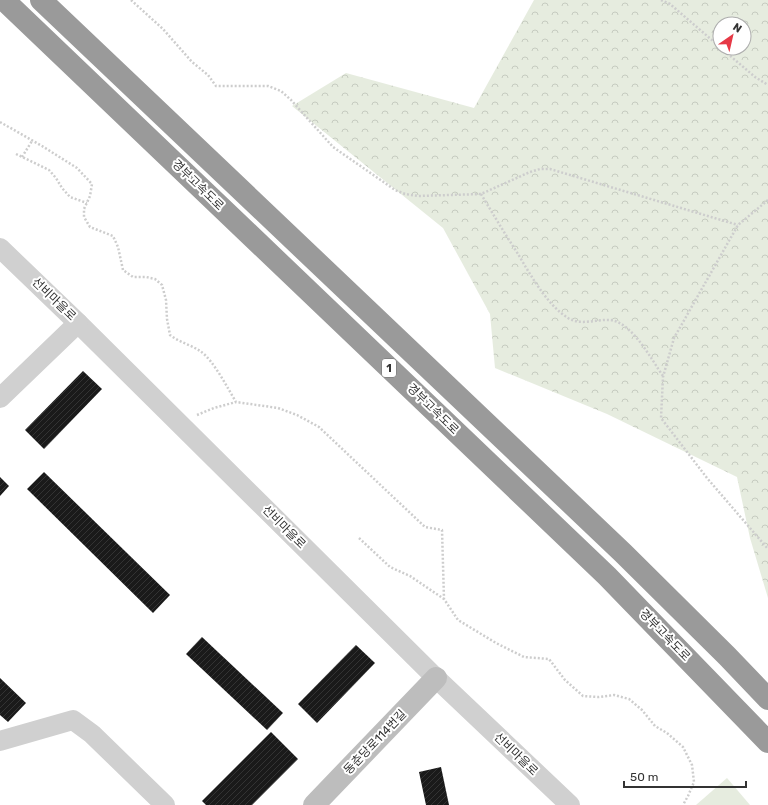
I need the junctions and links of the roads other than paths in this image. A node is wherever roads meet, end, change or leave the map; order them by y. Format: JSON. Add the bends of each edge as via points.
{"nodes":[{"id":1,"x":4,"y":0,"type":"edge"},
{"id":2,"x":41,"y":0,"type":"edge"},
{"id":3,"x":0,"y":248,"type":"edge"},
{"id":4,"x":78,"y":323,"type":"junction"},
{"id":5,"x":0,"y":398,"type":"edge"},
{"id":6,"x":436,"y":678,"type":"junction"},
{"id":7,"x":768,"y":699,"type":"edge"},
{"id":8,"x":0,"y":741,"type":"edge"},
{"id":9,"x":768,"y":742,"type":"edge"},
{"id":10,"x":165,"y":805,"type":"edge"},
{"id":11,"x":314,"y":805,"type":"edge"},
{"id":12,"x":570,"y":805,"type":"edge"}],
"edges":[{"from":1,"to":9,"type":"highway","name":"경부고속도로","number":"1","via":[[607,576]]},
{"from":2,"to":7,"type":"highway","number":"1","via":[[624,553]]},
{"from":3,"to":4,"type":"street","name":"선비마을로"},
{"from":4,"to":5,"type":"street"},
{"from":4,"to":6,"type":"street","name":"선비마을로"},
{"from":6,"to":11,"type":"main road","name":"동춘당로114번길"},
{"from":6,"to":12,"type":"street","name":"선비마을로"},
{"from":8,"to":10,"type":"street","via":[[73,720],[92,734]]}]}
